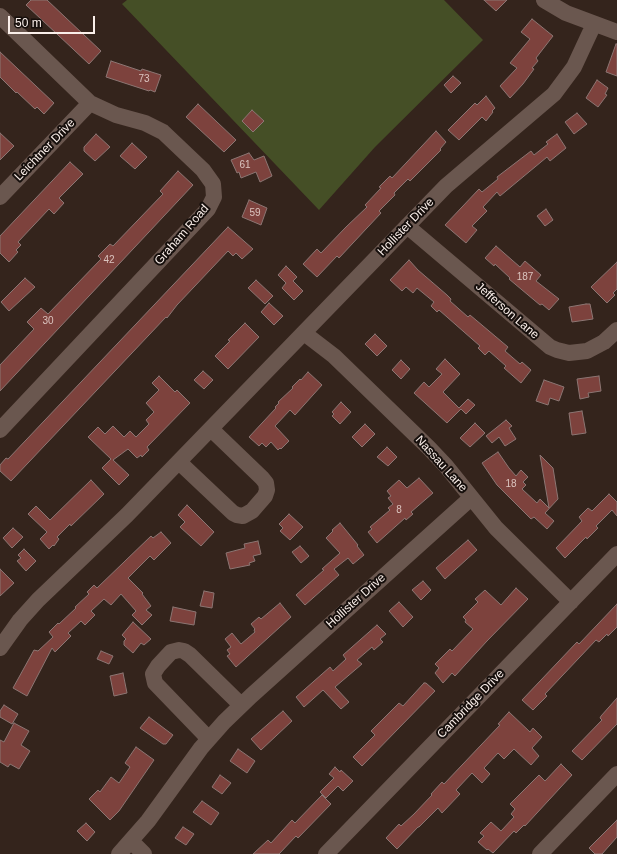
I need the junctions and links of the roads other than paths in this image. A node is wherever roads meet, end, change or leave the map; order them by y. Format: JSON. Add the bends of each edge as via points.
{"nodes":[{"id":1,"x":544,"y":0,"type":"edge"},
{"id":2,"x":0,"y":16,"type":"edge"},
{"id":3,"x":594,"y":24,"type":"junction"},
{"id":4,"x":617,"y":32,"type":"edge"},
{"id":5,"x":90,"y":102,"type":"junction"},
{"id":6,"x":0,"y":197,"type":"edge"},
{"id":7,"x":407,"y":226,"type":"junction"},
{"id":8,"x":617,"y":330,"type":"edge"},
{"id":9,"x":304,"y":333,"type":"junction"},
{"id":10,"x":211,"y":429,"type":"junction"},
{"id":11,"x":0,"y":430,"type":"edge"},
{"id":12,"x":179,"y":462,"type":"junction"},
{"id":13,"x":471,"y":498,"type":"junction"},
{"id":14,"x":617,"y":554,"type":"edge"},
{"id":15,"x":571,"y":602,"type":"junction"},
{"id":16,"x":0,"y":648,"type":"edge"},
{"id":17,"x":241,"y":705,"type":"junction"},
{"id":18,"x":209,"y":739,"type":"junction"},
{"id":19,"x":617,"y":774,"type":"edge"},
{"id":20,"x":131,"y":841,"type":"junction"},
{"id":21,"x":119,"y":854,"type":"edge"},
{"id":22,"x":144,"y":854,"type":"edge"},
{"id":23,"x":326,"y":854,"type":"edge"},
{"id":24,"x":540,"y":854,"type":"edge"}],
"edges":[{"from":1,"to":3,"type":"street","via":[[560,11]]},
{"from":2,"to":5,"type":"street","name":"Graham Road"},
{"from":3,"to":4,"type":"street"},
{"from":3,"to":7,"type":"street","name":"Hollister Drive","via":[[574,67],[554,94],[459,174]]},
{"from":5,"to":6,"type":"street","name":"Leichtner Drive"},
{"from":5,"to":11,"type":"street","name":"Graham Road","via":[[162,132],[203,170],[213,184],[214,197],[208,210]]},
{"from":7,"to":8,"type":"street","name":"Jefferson Lane","via":[[550,347],[569,353],[587,351],[604,342]]},
{"from":7,"to":9,"type":"street","name":"Hollister Drive"},
{"from":9,"to":10,"type":"street","name":"Hollister Drive"},
{"from":9,"to":13,"type":"street","name":"Nassau Lane","via":[[334,356],[429,448]]},
{"from":10,"to":12,"type":"street","name":"Hollister Drive"},
{"from":10,"to":12,"type":"street","via":[[266,483],[267,494],[255,508],[245,515],[233,513]]},
{"from":12,"to":16,"type":"street","name":"Hollister Drive","via":[[38,600],[10,632]]},
{"from":13,"to":15,"type":"street","name":"Nassau Lane","via":[[496,528]]},
{"from":13,"to":17,"type":"street","name":"Hollister Drive"},
{"from":14,"to":15,"type":"street","name":"Cambridge Drive"},
{"from":15,"to":23,"type":"street","name":"Cambridge Drive"},
{"from":17,"to":18,"type":"street","name":"Hollister Drive"},
{"from":17,"to":18,"type":"street","via":[[190,655],[178,650],[171,652],[153,674],[155,683]]},
{"from":18,"to":20,"type":"street","name":"Hollister Drive"},
{"from":19,"to":24,"type":"street"},
{"from":20,"to":21,"type":"street","name":"Hollister Drive"},
{"from":20,"to":22,"type":"street"}]}
